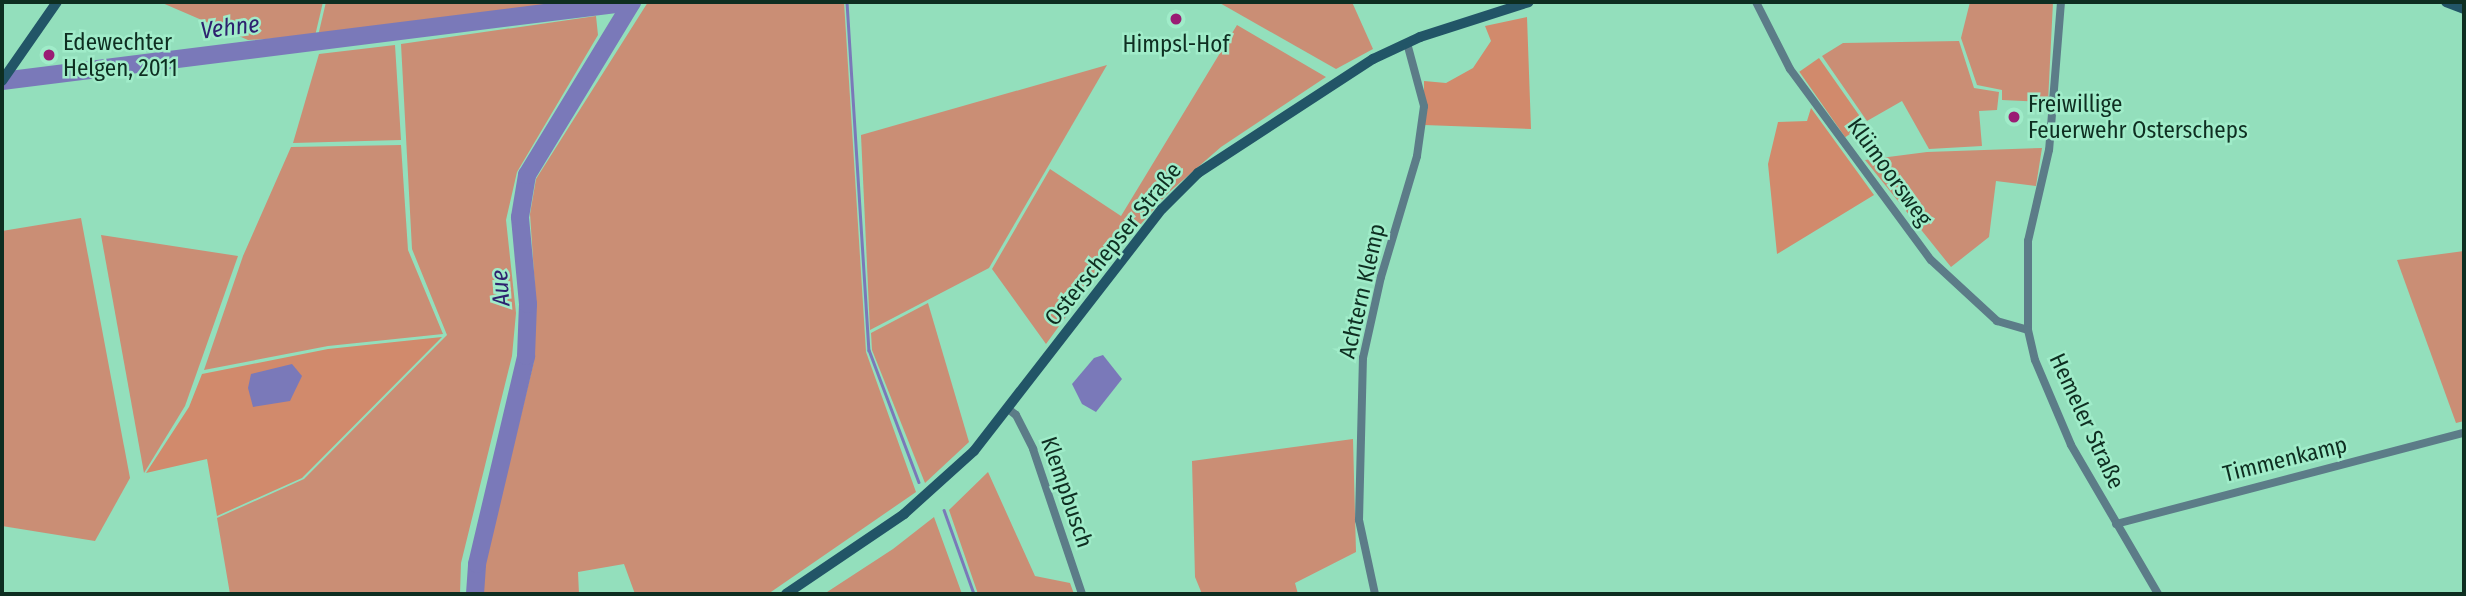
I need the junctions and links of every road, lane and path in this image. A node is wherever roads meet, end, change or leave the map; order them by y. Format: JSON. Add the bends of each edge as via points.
{"nodes":[{"id":1,"x":57,"y":2,"type":"edge"},
{"id":2,"x":1529,"y":2,"type":"edge"},
{"id":3,"x":1756,"y":2,"type":"edge"},
{"id":4,"x":2061,"y":2,"type":"edge"},
{"id":5,"x":2446,"y":2,"type":"edge"},
{"id":6,"x":2464,"y":9,"type":"edge"},
{"id":7,"x":1407,"y":43,"type":"junction"},
{"id":8,"x":2,"y":81,"type":"edge"},
{"id":9,"x":2028,"y":330,"type":"junction"},
{"id":10,"x":1007,"y":408,"type":"junction"},
{"id":11,"x":2464,"y":433,"type":"edge"},
{"id":12,"x":2116,"y":524,"type":"junction"},
{"id":13,"x":786,"y":594,"type":"edge"},
{"id":14,"x":1082,"y":594,"type":"edge"},
{"id":15,"x":1375,"y":594,"type":"edge"},
{"id":16,"x":2158,"y":594,"type":"edge"}],
"edges":[{"from":1,"to":8,"type":"main road"},
{"from":2,"to":7,"type":"main road","name":"Osterschepser Straße"},
{"from":3,"to":9,"type":"street","name":"Klümoorsweg","via":[[1790,69],[1931,260],[1997,321]]},
{"from":4,"to":9,"type":"street","name":"Hemeler Straße","via":[[2049,149],[2028,241]]},
{"from":5,"to":6,"type":"main road"},
{"from":7,"to":10,"type":"main road","name":"Osterschepser Straße","via":[[1318,93],[1183,186]]},
{"from":7,"to":15,"type":"street","name":"Achtern Klemp","via":[[1424,106],[1417,156],[1381,276],[1363,358],[1359,520]]},
{"from":9,"to":12,"type":"street","name":"Hemeler Straße","via":[[2035,360],[2071,445]]},
{"from":10,"to":13,"type":"main road","name":"Osterschepser Straße","via":[[936,488]]},
{"from":10,"to":14,"type":"street","name":"Klempbusch","via":[[1016,415],[1033,449]]},
{"from":11,"to":12,"type":"street","name":"Timmenkamp"},
{"from":12,"to":16,"type":"street","name":"Hemeler Straße"}]}
